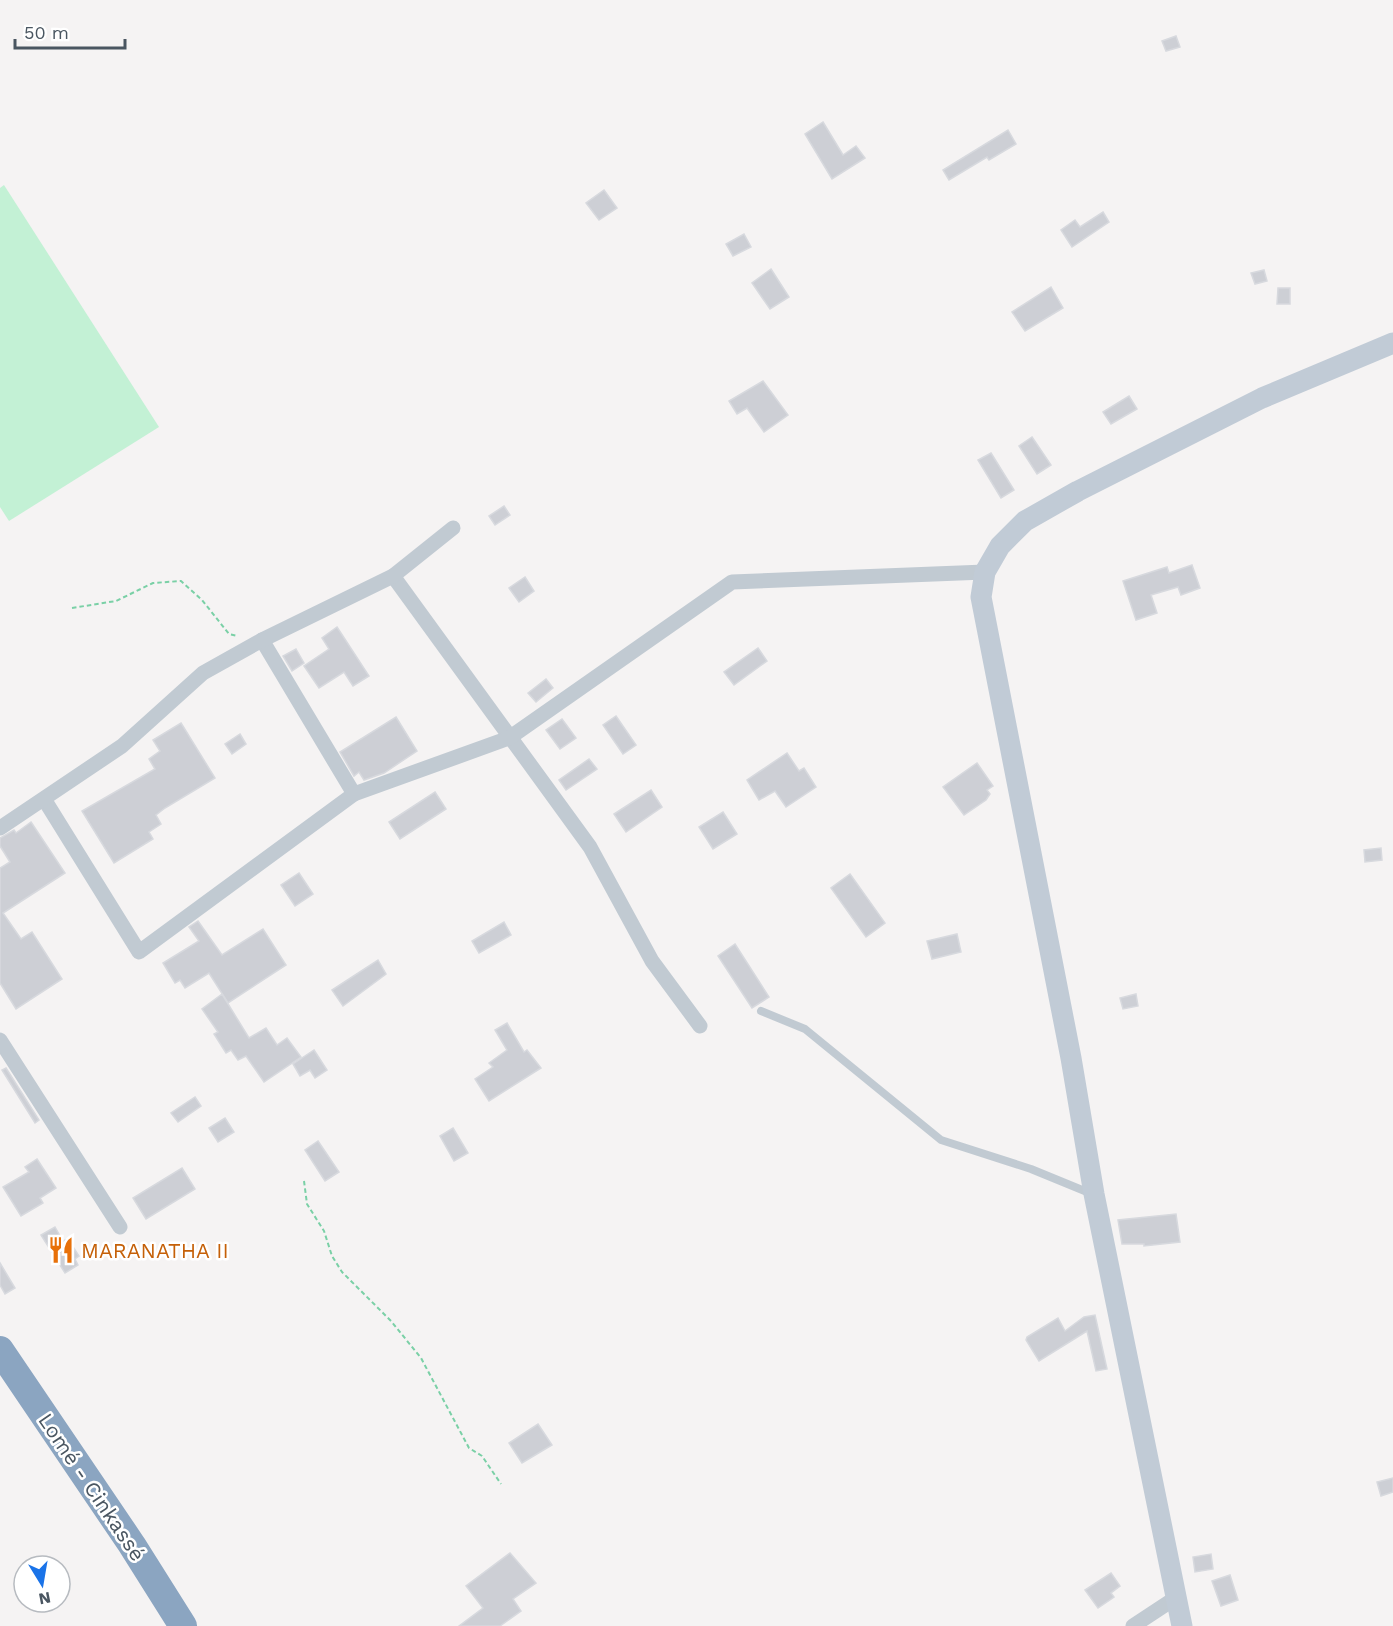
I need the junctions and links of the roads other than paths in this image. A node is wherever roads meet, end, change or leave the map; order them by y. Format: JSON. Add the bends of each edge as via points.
{"nodes":[{"id":1,"x":1393,"y":343,"type":"edge"},
{"id":2,"x":453,"y":528,"type":"dead end"},
{"id":3,"x":985,"y":572,"type":"junction"},
{"id":4,"x":393,"y":576,"type":"junction"},
{"id":5,"x":262,"y":640,"type":"junction"},
{"id":6,"x":509,"y":738,"type":"junction"},
{"id":7,"x":354,"y":794,"type":"junction"},
{"id":8,"x":44,"y":799,"type":"junction"},
{"id":9,"x":0,"y":828,"type":"edge"},
{"id":10,"x":762,"y":1011,"type":"dead end"},
{"id":11,"x":700,"y":1026,"type":"dead end"},
{"id":12,"x":0,"y":1040,"type":"edge"},
{"id":13,"x":1094,"y":1194,"type":"junction"},
{"id":14,"x":120,"y":1227,"type":"dead end"},
{"id":15,"x":0,"y":1350,"type":"edge"},
{"id":16,"x":1177,"y":1597,"type":"junction"},
{"id":17,"x":183,"y":1626,"type":"edge"},
{"id":18,"x":1132,"y":1626,"type":"edge"},
{"id":19,"x":1182,"y":1626,"type":"edge"}],
"edges":[{"from":1,"to":3,"type":"street","via":[[1262,398],[1069,496],[1025,521],[1000,546]]},
{"from":2,"to":4,"type":"street"},
{"from":3,"to":6,"type":"street","via":[[732,582]]},
{"from":3,"to":13,"type":"street","via":[[981,597]]},
{"from":4,"to":5,"type":"street"},
{"from":4,"to":6,"type":"street"},
{"from":5,"to":7,"type":"street"},
{"from":5,"to":8,"type":"street","via":[[203,673],[122,746]]},
{"from":6,"to":7,"type":"street"},
{"from":6,"to":11,"type":"street","via":[[590,847],[652,961]]},
{"from":7,"to":8,"type":"street","via":[[139,952]]},
{"from":8,"to":9,"type":"street"},
{"from":10,"to":13,"type":"lane","via":[[805,1029],[941,1140]]},
{"from":12,"to":14,"type":"street"},
{"from":13,"to":16,"type":"street"},
{"from":15,"to":17,"type":"highway","name":"Lomé - Cinkassé"},
{"from":16,"to":18,"type":"street"},
{"from":16,"to":19,"type":"street"}]}
